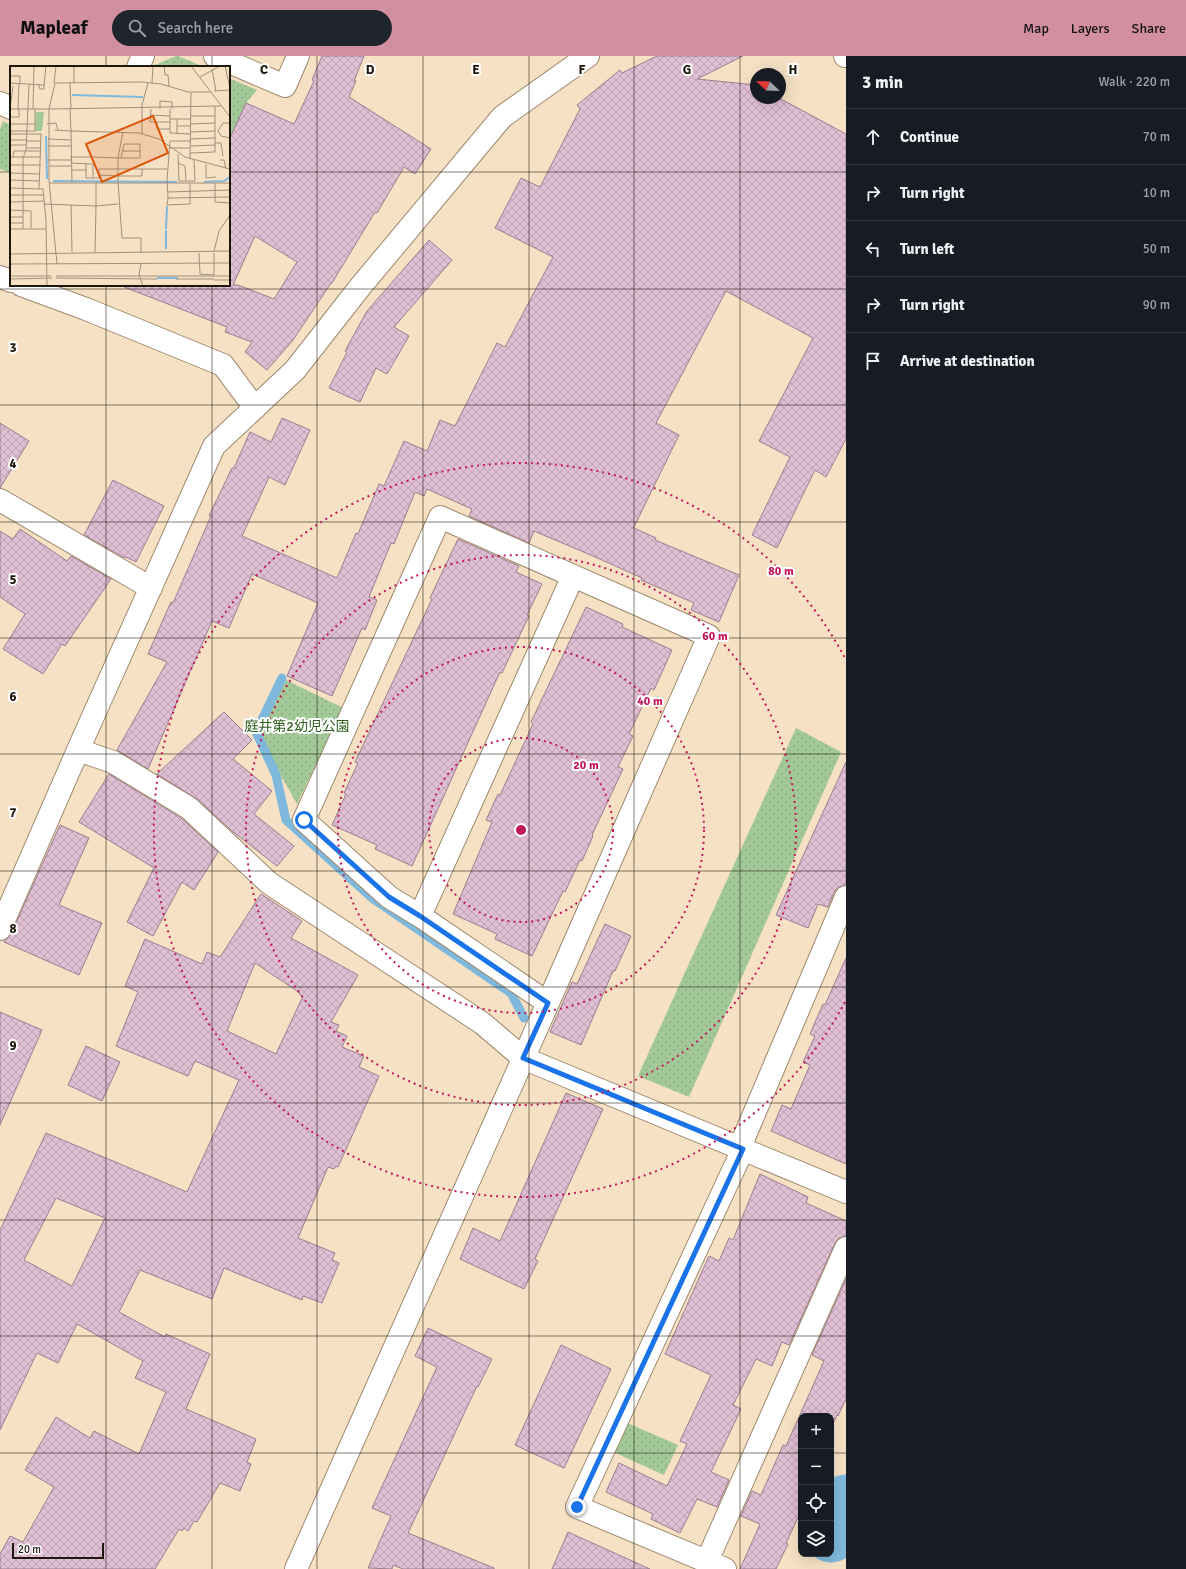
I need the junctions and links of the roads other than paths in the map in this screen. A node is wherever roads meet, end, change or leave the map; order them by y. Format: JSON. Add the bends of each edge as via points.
{"nodes":[{"id":1,"x":143,"y":56,"type":"edge"},
{"id":2,"x":215,"y":56,"type":"edge"},
{"id":3,"x":298,"y":56,"type":"edge"},
{"id":4,"x":588,"y":56,"type":"edge"},
{"id":5,"x":138,"y":66,"type":"edge"},
{"id":6,"x":0,"y":103,"type":"edge"},
{"id":7,"x":10,"y":108,"type":"edge"},
{"id":8,"x":0,"y":277,"type":"edge"},
{"id":9,"x":10,"y":281,"type":"edge"},
{"id":10,"x":24,"y":286,"type":"edge"},
{"id":11,"x":255,"y":408,"type":"junction"},
{"id":12,"x":0,"y":500,"type":"edge"},
{"id":13,"x":573,"y":576,"type":"junction"},
{"id":14,"x":151,"y":588,"type":"junction"},
{"id":15,"x":78,"y":750,"type":"junction"},
{"id":16,"x":846,"y":897,"type":"edge"},
{"id":17,"x":420,"y":916,"type":"junction"},
{"id":18,"x":0,"y":930,"type":"edge"},
{"id":19,"x":548,"y":1003,"type":"junction"},
{"id":20,"x":523,"y":1058,"type":"junction"},
{"id":21,"x":741,"y":1148,"type":"junction"},
{"id":22,"x":846,"y":1192,"type":"edge"},
{"id":23,"x":846,"y":1248,"type":"edge"},
{"id":24,"x":716,"y":1565,"type":"edge"},
{"id":25,"x":296,"y":1569,"type":"edge"}],
"edges":[{"from":1,"to":5,"type":"street"},
{"from":2,"to":3,"type":"street","via":[[285,86]]},
{"from":4,"to":11,"type":"street","via":[[502,117],[360,287],[295,370]]},
{"from":6,"to":7,"type":"street"},
{"from":8,"to":9,"type":"street"},
{"from":10,"to":11,"type":"street","via":[[223,365]]},
{"from":11,"to":14,"type":"street","via":[[214,446]]},
{"from":12,"to":14,"type":"street"},
{"from":13,"to":17,"type":"street"},
{"from":13,"to":17,"type":"street","via":[[440,518],[433,532],[304,820],[389,897]]},
{"from":13,"to":19,"type":"street","via":[[709,636]]},
{"from":14,"to":15,"type":"street"},
{"from":15,"to":18,"type":"street"},
{"from":15,"to":20,"type":"street","via":[[113,762],[189,808],[269,883],[482,1023]]},
{"from":16,"to":21,"type":"street"},
{"from":17,"to":19,"type":"street"},
{"from":19,"to":20,"type":"street"},
{"from":20,"to":21,"type":"street"},
{"from":20,"to":25,"type":"street"},
{"from":21,"to":22,"type":"street"},
{"from":21,"to":24,"type":"street","via":[[577,1507]]},
{"from":23,"to":24,"type":"street"}]}
